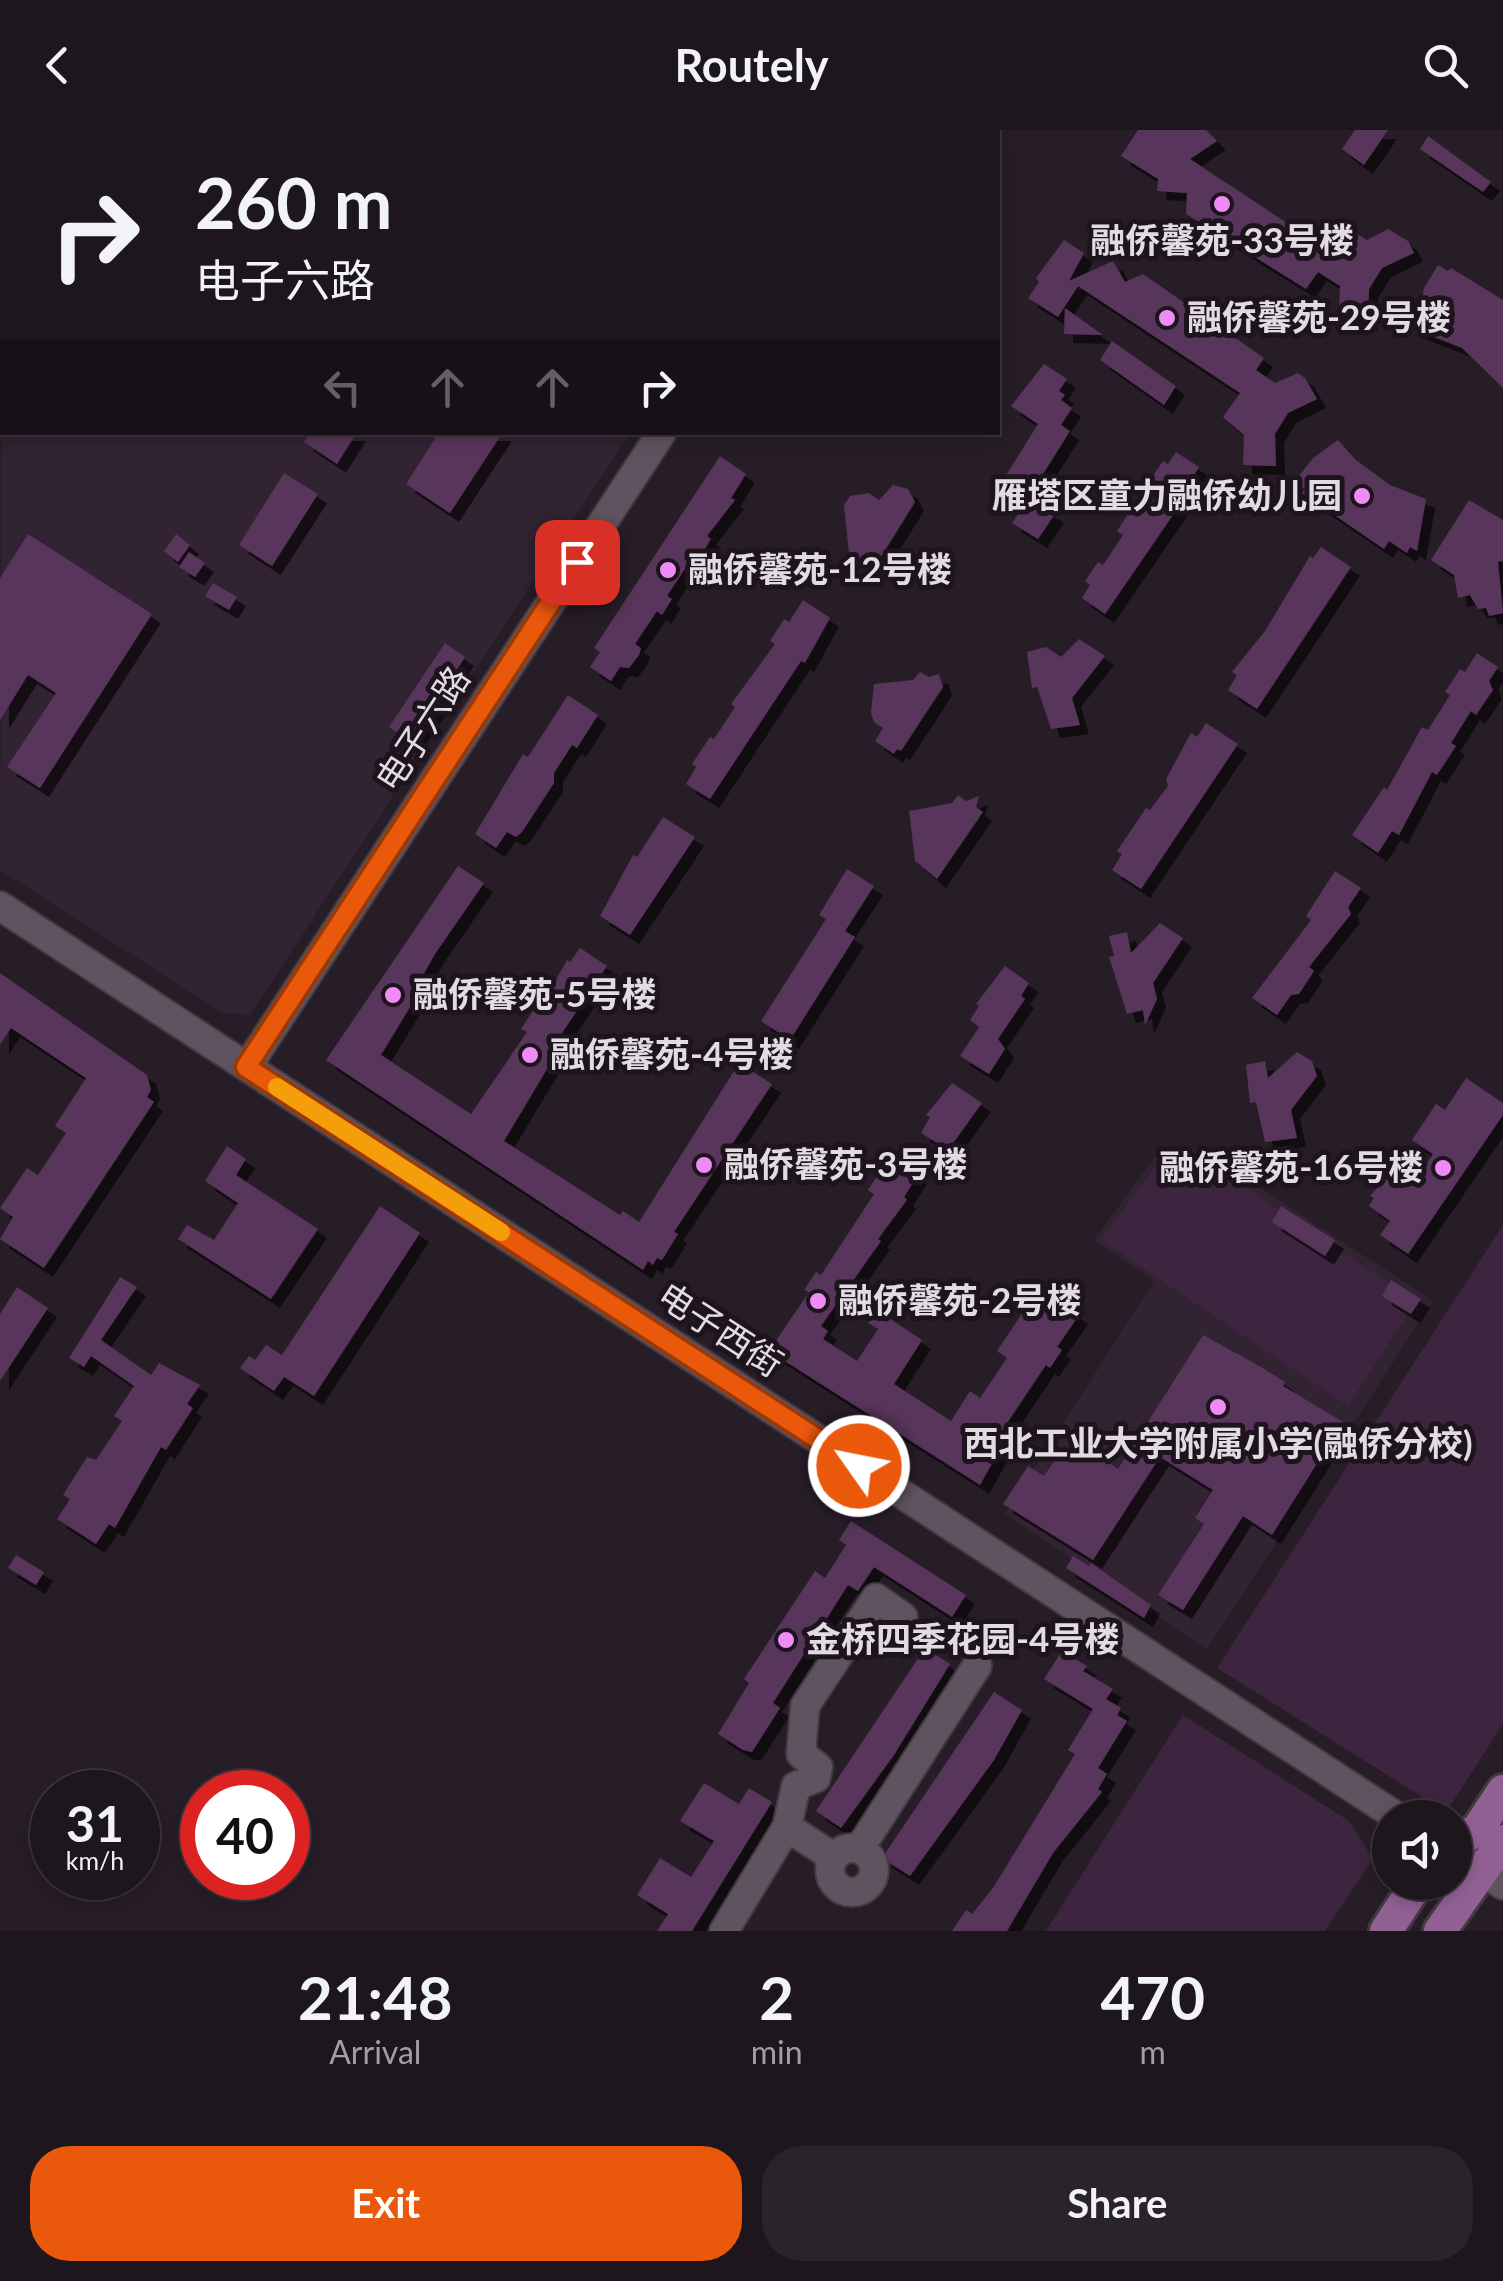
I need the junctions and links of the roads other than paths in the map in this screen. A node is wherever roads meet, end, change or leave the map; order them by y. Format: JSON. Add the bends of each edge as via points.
{"nodes":[{"id":1,"x":660,"y":435,"type":"edge"},
{"id":2,"x":0,"y":906,"type":"edge"},
{"id":3,"x":246,"y":1067,"type":"junction"},
{"id":4,"x":903,"y":1616,"type":"dead end"},
{"id":5,"x":977,"y":1666,"type":"dead end"},
{"id":6,"x":1503,"y":1790,"type":"edge"},
{"id":7,"x":1372,"y":1800,"type":"edge"},
{"id":8,"x":788,"y":1827,"type":"junction"},
{"id":9,"x":1472,"y":1833,"type":"edge"},
{"id":10,"x":1503,"y":1840,"type":"edge"},
{"id":11,"x":1493,"y":1878,"type":"edge"},
{"id":12,"x":1406,"y":1900,"type":"edge"},
{"id":13,"x":724,"y":1931,"type":"edge"},
{"id":14,"x":1386,"y":1931,"type":"edge"},
{"id":15,"x":1440,"y":1931,"type":"edge"}],
"edges":[{"from":1,"to":3,"type":"street","name":"电子六路"},
{"from":2,"to":3,"type":"street","name":"电子西街"},
{"from":3,"to":7,"type":"street","name":"电子西街"},
{"from":4,"to":8,"type":"street","via":[[876,1598],[804,1706],[801,1754],[818,1768],[816,1778],[796,1786]]},
{"from":5,"to":8,"type":"street","via":[[847,1853]]},
{"from":6,"to":9,"type":"main road"},
{"from":8,"to":13,"type":"street"},
{"from":10,"to":11,"type":"main road"},
{"from":11,"to":15,"type":"main road"},
{"from":12,"to":14,"type":"main road"}]}
